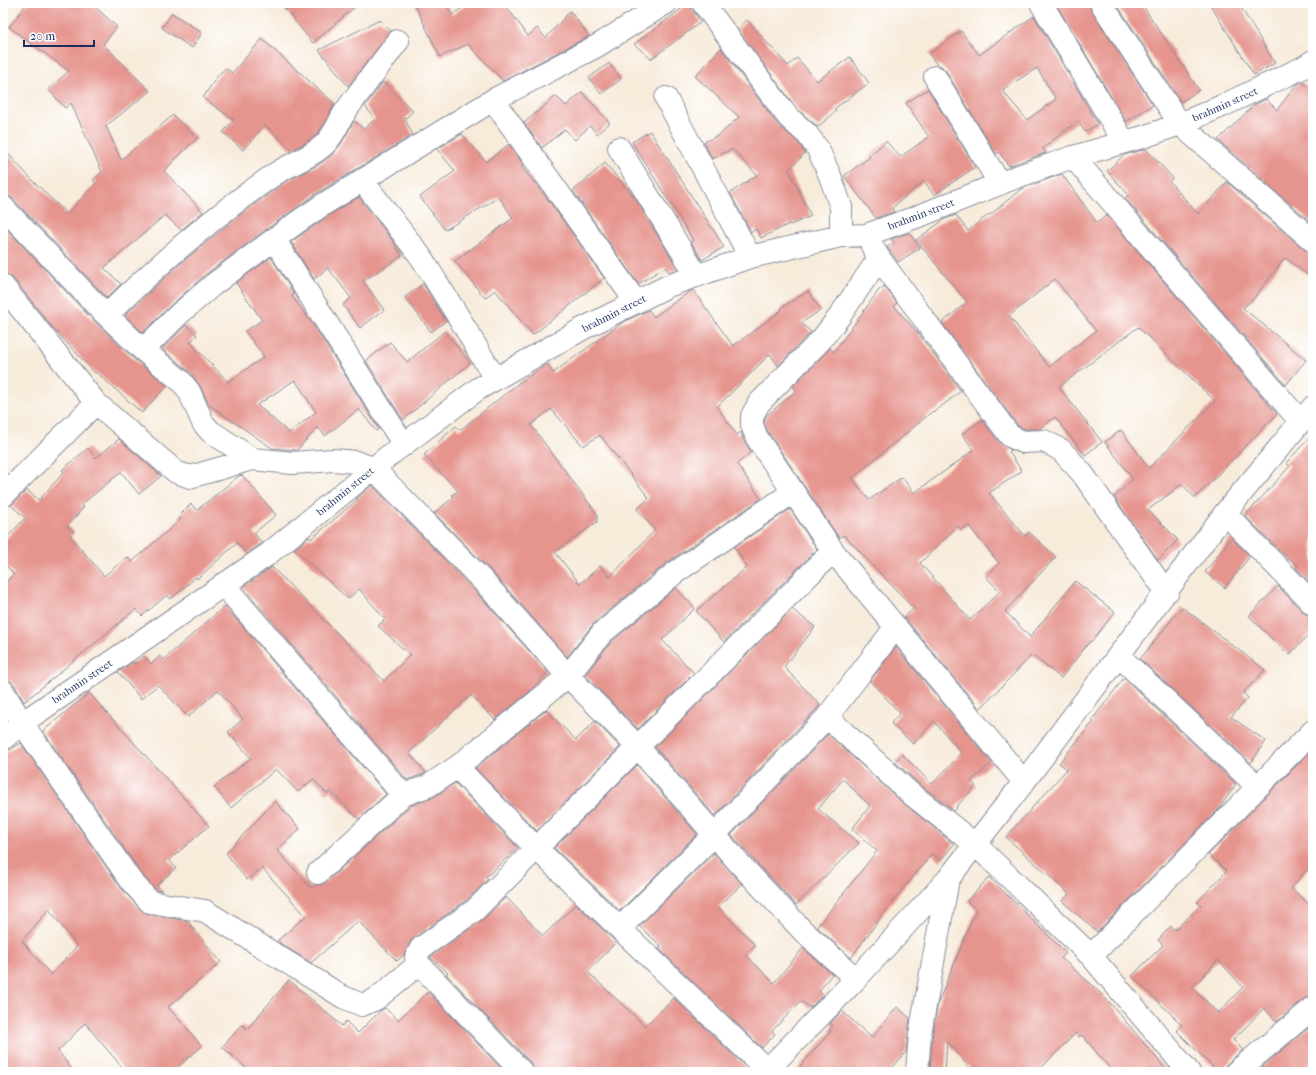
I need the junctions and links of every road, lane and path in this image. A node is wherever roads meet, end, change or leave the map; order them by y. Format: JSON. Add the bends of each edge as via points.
{"nodes":[{"id":1,"x":666,"y":3,"type":"edge"},
{"id":2,"x":703,"y":3,"type":"edge"},
{"id":3,"x":1041,"y":3,"type":"edge"},
{"id":4,"x":1101,"y":3,"type":"edge"},
{"id":5,"x":398,"y":41,"type":"dead end"},
{"id":6,"x":1313,"y":61,"type":"edge"},
{"id":7,"x":935,"y":77,"type":"dead end"},
{"id":8,"x":666,"y":98,"type":"dead end"},
{"id":9,"x":493,"y":100,"type":"junction"},
{"id":10,"x":1180,"y":124,"type":"junction"},
{"id":11,"x":1124,"y":142,"type":"junction"},
{"id":12,"x":619,"y":148,"type":"dead end"},
{"id":13,"x":1073,"y":157,"type":"junction"},
{"id":14,"x":362,"y":180,"type":"junction"},
{"id":15,"x":1000,"y":184,"type":"junction"},
{"id":16,"x":3,"y":207,"type":"edge"},
{"id":17,"x":866,"y":235,"type":"junction"},
{"id":18,"x":841,"y":236,"type":"junction"},
{"id":19,"x":274,"y":239,"type":"junction"},
{"id":20,"x":1313,"y":241,"type":"edge"},
{"id":21,"x":750,"y":256,"type":"junction"},
{"id":22,"x":879,"y":258,"type":"junction"},
{"id":23,"x":697,"y":276,"type":"junction"},
{"id":24,"x":6,"y":298,"type":"edge"},
{"id":25,"x":636,"y":302,"type":"junction"},
{"id":26,"x":107,"y":315,"type":"junction"},
{"id":27,"x":143,"y":350,"type":"junction"},
{"id":28,"x":495,"y":379,"type":"junction"},
{"id":29,"x":96,"y":403,"type":"junction"},
{"id":30,"x":1307,"y":414,"type":"edge"},
{"id":31,"x":404,"y":445,"type":"junction"},
{"id":32,"x":252,"y":459,"type":"junction"},
{"id":33,"x":373,"y":468,"type":"junction"},
{"id":34,"x":793,"y":492,"type":"junction"},
{"id":35,"x":3,"y":496,"type":"edge"},
{"id":36,"x":1225,"y":513,"type":"junction"},
{"id":37,"x":832,"y":551,"type":"junction"},
{"id":38,"x":224,"y":584,"type":"junction"},
{"id":39,"x":1168,"y":591,"type":"junction"},
{"id":40,"x":1313,"y":604,"type":"edge"},
{"id":41,"x":896,"y":628,"type":"junction"},
{"id":42,"x":1119,"y":656,"type":"junction"},
{"id":43,"x":568,"y":676,"type":"junction"},
{"id":44,"x":3,"y":691,"type":"edge"},
{"id":45,"x":828,"y":717,"type":"junction"},
{"id":46,"x":22,"y":723,"type":"junction"},
{"id":47,"x":1313,"y":731,"type":"edge"},
{"id":48,"x":3,"y":739,"type":"edge"},
{"id":49,"x":638,"y":748,"type":"junction"},
{"id":50,"x":457,"y":767,"type":"junction"},
{"id":51,"x":1024,"y":782,"type":"junction"},
{"id":52,"x":1258,"y":787,"type":"junction"},
{"id":53,"x":403,"y":795,"type":"junction"},
{"id":54,"x":714,"y":835,"type":"junction"},
{"id":55,"x":976,"y":845,"type":"junction"},
{"id":56,"x":536,"y":848,"type":"junction"},
{"id":57,"x":318,"y":873,"type":"dead end"},
{"id":58,"x":948,"y":879,"type":"junction"},
{"id":59,"x":620,"y":928,"type":"junction"},
{"id":60,"x":1091,"y":956,"type":"junction"},
{"id":61,"x":419,"y":964,"type":"junction"},
{"id":62,"x":856,"y":979,"type":"junction"},
{"id":63,"x":1313,"y":1008,"type":"edge"},
{"id":64,"x":766,"y":1071,"type":"edge"},
{"id":65,"x":522,"y":1072,"type":"edge"},
{"id":66,"x":917,"y":1072,"type":"edge"},
{"id":67,"x":1189,"y":1072,"type":"edge"},
{"id":68,"x":1236,"y":1072,"type":"edge"}],
"edges":[{"from":1,"to":9,"type":"street","via":[[597,46]]},
{"from":2,"to":18,"type":"street","via":[[788,117],[807,134],[818,149],[841,207]]},
{"from":3,"to":11,"type":"street"},
{"from":4,"to":10,"type":"street"},
{"from":5,"to":26,"type":"street","via":[[344,113],[324,145],[273,174],[213,220],[136,286]]},
{"from":6,"to":10,"type":"street","name":"brahmin street"},
{"from":7,"to":15,"type":"street"},
{"from":8,"to":21,"type":"street"},
{"from":9,"to":14,"type":"street"},
{"from":9,"to":25,"type":"street"},
{"from":10,"to":11,"type":"street","name":"brahmin street"},
{"from":10,"to":20,"type":"street"},
{"from":11,"to":13,"type":"street","name":"brahmin street"},
{"from":12,"to":23,"type":"street"},
{"from":13,"to":15,"type":"street","name":"brahmin street"},
{"from":13,"to":30,"type":"street"},
{"from":14,"to":19,"type":"street"},
{"from":14,"to":28,"type":"street","via":[[421,257]]},
{"from":15,"to":17,"type":"street","name":"brahmin street"},
{"from":16,"to":26,"type":"street"},
{"from":17,"to":18,"type":"street","name":"brahmin street"},
{"from":17,"to":22,"type":"street"},
{"from":18,"to":21,"type":"street","name":"brahmin street"},
{"from":19,"to":27,"type":"street","via":[[191,303]]},
{"from":19,"to":31,"type":"street"},
{"from":21,"to":23,"type":"street","name":"brahmin street"},
{"from":22,"to":34,"type":"street","via":[[826,335],[759,403],[752,416],[757,438]]},
{"from":22,"to":39,"type":"street","via":[[1010,436],[1023,442],[1044,442],[1061,450],[1082,473],[1156,578]]},
{"from":23,"to":25,"type":"street","name":"brahmin street","via":[[668,286]]},
{"from":24,"to":29,"type":"street"},
{"from":25,"to":28,"type":"street","name":"brahmin street","via":[[582,329]]},
{"from":26,"to":27,"type":"street"},
{"from":27,"to":32,"type":"street","via":[[181,381],[190,392],[203,422],[210,431]]},
{"from":28,"to":31,"type":"street","name":"brahmin street"},
{"from":29,"to":32,"type":"street","via":[[176,472],[190,477]]},
{"from":29,"to":35,"type":"street"},
{"from":30,"to":36,"type":"street"},
{"from":31,"to":33,"type":"street","name":"brahmin street"},
{"from":32,"to":33,"type":"street","via":[[293,463],[333,460],[356,462]]},
{"from":33,"to":38,"type":"street","name":"brahmin street","via":[[267,554]]},
{"from":33,"to":43,"type":"street","via":[[485,583]]},
{"from":34,"to":37,"type":"street"},
{"from":34,"to":43,"type":"street","via":[[676,572],[602,633]]},
{"from":36,"to":39,"type":"street"},
{"from":36,"to":40,"type":"street"},
{"from":37,"to":41,"type":"street"},
{"from":37,"to":49,"type":"street"},
{"from":38,"to":46,"type":"street","name":"brahmin street"},
{"from":38,"to":53,"type":"street"},
{"from":39,"to":42,"type":"street"},
{"from":41,"to":45,"type":"street"},
{"from":41,"to":51,"type":"street"},
{"from":42,"to":51,"type":"street"},
{"from":42,"to":52,"type":"street"},
{"from":43,"to":49,"type":"street"},
{"from":43,"to":50,"type":"street"},
{"from":44,"to":46,"type":"street"},
{"from":45,"to":54,"type":"street"},
{"from":45,"to":55,"type":"street","via":[[910,793]]},
{"from":46,"to":48,"type":"street","name":"brahmin street"},
{"from":46,"to":61,"type":"street","via":[[131,881],[150,902],[206,911],[343,997],[362,1005],[376,999]]},
{"from":47,"to":52,"type":"street"},
{"from":49,"to":54,"type":"street"},
{"from":49,"to":56,"type":"street"},
{"from":50,"to":53,"type":"street","via":[[428,786]]},
{"from":50,"to":56,"type":"street"},
{"from":51,"to":55,"type":"street"},
{"from":52,"to":60,"type":"street"},
{"from":53,"to":57,"type":"street"},
{"from":54,"to":59,"type":"street"},
{"from":54,"to":62,"type":"street","via":[[803,931]]},
{"from":55,"to":58,"type":"street"},
{"from":55,"to":60,"type":"street"},
{"from":56,"to":59,"type":"street"},
{"from":56,"to":61,"type":"street","via":[[475,910],[421,948],[416,957]]},
{"from":58,"to":62,"type":"street"},
{"from":58,"to":66,"type":"street","via":[[920,1034]]},
{"from":59,"to":64,"type":"street"},
{"from":60,"to":67,"type":"street"},
{"from":61,"to":65,"type":"street"},
{"from":62,"to":64,"type":"street"},
{"from":63,"to":68,"type":"street"}]}
